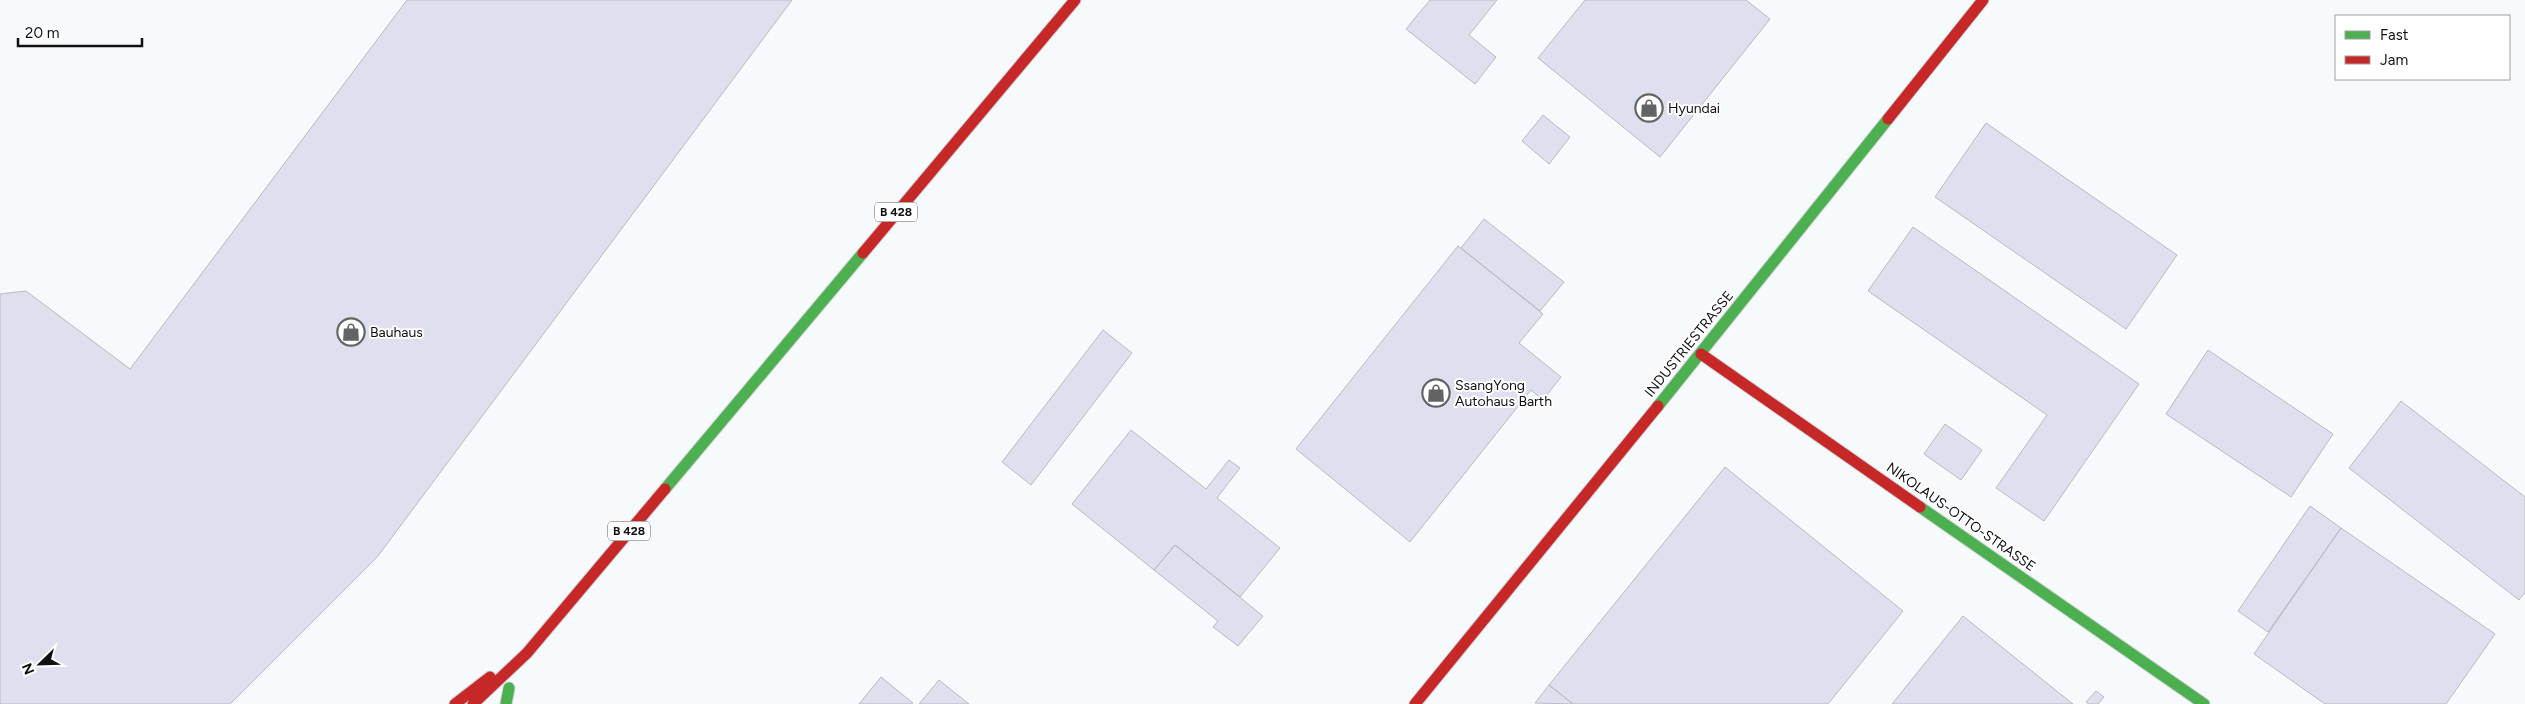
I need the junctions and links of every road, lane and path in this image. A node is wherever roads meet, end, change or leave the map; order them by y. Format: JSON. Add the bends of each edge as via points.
{"nodes":[{"id":1,"x":1075,"y":0,"type":"edge"},
{"id":2,"x":1983,"y":0,"type":"edge"},
{"id":3,"x":1701,"y":354,"type":"junction"},
{"id":4,"x":540,"y":638,"type":"junction"},
{"id":5,"x":528,"y":653,"type":"junction"},
{"id":6,"x":508,"y":688,"type":"junction"},
{"id":7,"x":455,"y":704,"type":"edge"},
{"id":8,"x":472,"y":704,"type":"edge"},
{"id":9,"x":500,"y":704,"type":"edge"},
{"id":10,"x":506,"y":704,"type":"edge"},
{"id":11,"x":1415,"y":704,"type":"edge"},
{"id":12,"x":2204,"y":704,"type":"edge"}],
"edges":[{"from":1,"to":4,"type":"street","number":"B 428"},
{"from":2,"to":3,"type":"street","name":"INDUSTRIESTRASSE"},
{"from":3,"to":11,"type":"street","name":"INDUSTRIESTRASSE"},
{"from":3,"to":12,"type":"street","name":"NIKOLAUS-OTTO-STRASSE"},
{"from":4,"to":5,"type":"street","number":"B 428"},
{"from":4,"to":7,"type":"street"},
{"from":5,"to":6,"type":"street","number":"B 428"},
{"from":5,"to":8,"type":"street","number":"B 428"},
{"from":6,"to":9,"type":"street","number":"B 428"},
{"from":6,"to":10,"type":"street"}]}
